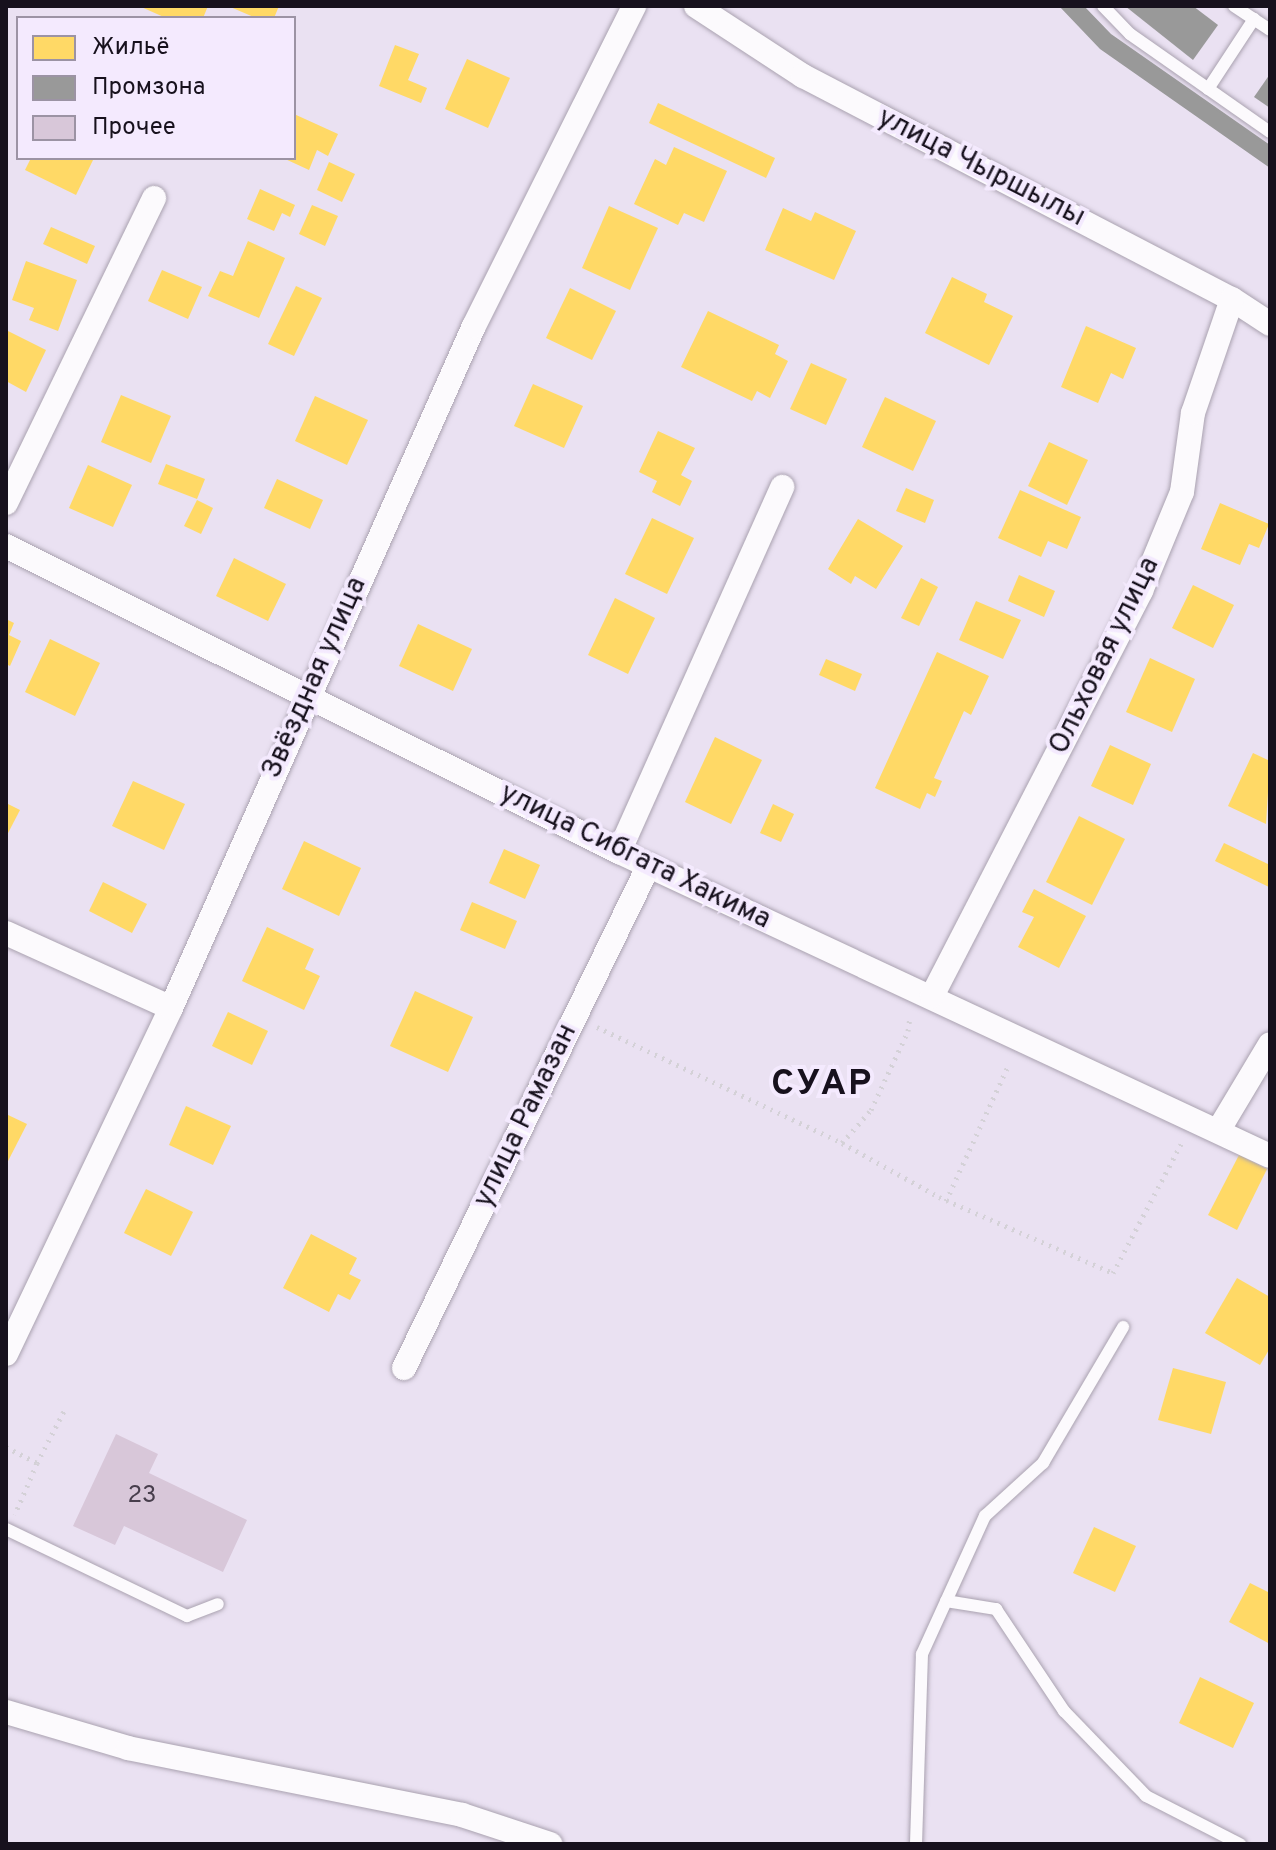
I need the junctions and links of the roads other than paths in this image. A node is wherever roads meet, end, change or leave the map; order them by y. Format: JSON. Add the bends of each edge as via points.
{"nodes":[{"id":1,"x":634,"y":6,"type":"edge"},
{"id":2,"x":696,"y":6,"type":"edge"},
{"id":3,"x":1103,"y":6,"type":"edge"},
{"id":4,"x":1234,"y":6,"type":"edge"},
{"id":5,"x":1254,"y":19,"type":"junction"},
{"id":6,"x":1270,"y":30,"type":"edge"},
{"id":7,"x":1208,"y":89,"type":"junction"},
{"id":8,"x":1270,"y":132,"type":"edge"},
{"id":9,"x":154,"y":198,"type":"dead end"},
{"id":10,"x":1232,"y":299,"type":"junction"},
{"id":11,"x":1270,"y":324,"type":"edge"},
{"id":12,"x":782,"y":487,"type":"dead end"},
{"id":13,"x":6,"y":503,"type":"edge"},
{"id":14,"x":6,"y":546,"type":"edge"},
{"id":15,"x":307,"y":695,"type":"junction"},
{"id":16,"x":619,"y":852,"type":"junction"},
{"id":17,"x":649,"y":865,"type":"junction"},
{"id":18,"x":6,"y":933,"type":"edge"},
{"id":19,"x":922,"y":992,"type":"junction"},
{"id":20,"x":171,"y":1008,"type":"junction"},
{"id":21,"x":1270,"y":1044,"type":"edge"},
{"id":22,"x":1218,"y":1131,"type":"junction"},
{"id":23,"x":1270,"y":1156,"type":"edge"},
{"id":24,"x":1123,"y":1327,"type":"dead end"},
{"id":25,"x":6,"y":1354,"type":"edge"},
{"id":26,"x":404,"y":1368,"type":"dead end"},
{"id":27,"x":7,"y":1530,"type":"edge"},
{"id":28,"x":946,"y":1601,"type":"junction"},
{"id":29,"x":218,"y":1604,"type":"dead end"},
{"id":30,"x":6,"y":1712,"type":"edge"},
{"id":31,"x":550,"y":1844,"type":"edge"},
{"id":32,"x":916,"y":1844,"type":"edge"},
{"id":33,"x":1240,"y":1844,"type":"edge"}],
"edges":[{"from":1,"to":15,"type":"street","name":"Звёздная улица","via":[[474,326]]},
{"from":2,"to":10,"type":"street","name":"улица Чыршылы","via":[[803,76]]},
{"from":3,"to":7,"type":"lane","via":[[1130,34]]},
{"from":4,"to":5,"type":"lane"},
{"from":5,"to":6,"type":"lane"},
{"from":5,"to":7,"type":"lane"},
{"from":7,"to":8,"type":"lane"},
{"from":9,"to":13,"type":"street"},
{"from":10,"to":11,"type":"street","name":"улица Чыршылы"},
{"from":10,"to":19,"type":"street","name":"Ольховая улица","via":[[1193,413],[1182,492],[1141,591]]},
{"from":12,"to":16,"type":"street"},
{"from":14,"to":15,"type":"street","name":"улица Сибгата Хакима"},
{"from":15,"to":16,"type":"street","name":"улица Сибгата Хакима"},
{"from":15,"to":20,"type":"street","name":"Звёздная улица"},
{"from":16,"to":17,"type":"street","name":"улица Сибгата Хакима"},
{"from":17,"to":19,"type":"street","name":"улица Сибгата Хакима"},
{"from":17,"to":26,"type":"street","name":"улица Рамазан"},
{"from":18,"to":20,"type":"street"},
{"from":19,"to":22,"type":"street","name":"улица Сибгата Хакима"},
{"from":20,"to":25,"type":"street","name":"Звёздная улица"},
{"from":21,"to":22,"type":"street"},
{"from":22,"to":23,"type":"street","name":"улица Сибгата Хакима"},
{"from":24,"to":28,"type":"lane","via":[[1043,1463],[985,1516]]},
{"from":27,"to":29,"type":"lane","via":[[187,1616]]},
{"from":28,"to":32,"type":"lane","via":[[922,1654]]},
{"from":28,"to":33,"type":"lane","via":[[996,1609],[1064,1711],[1146,1796]]},
{"from":30,"to":31,"type":"street","via":[[128,1748],[462,1815]]}]}
